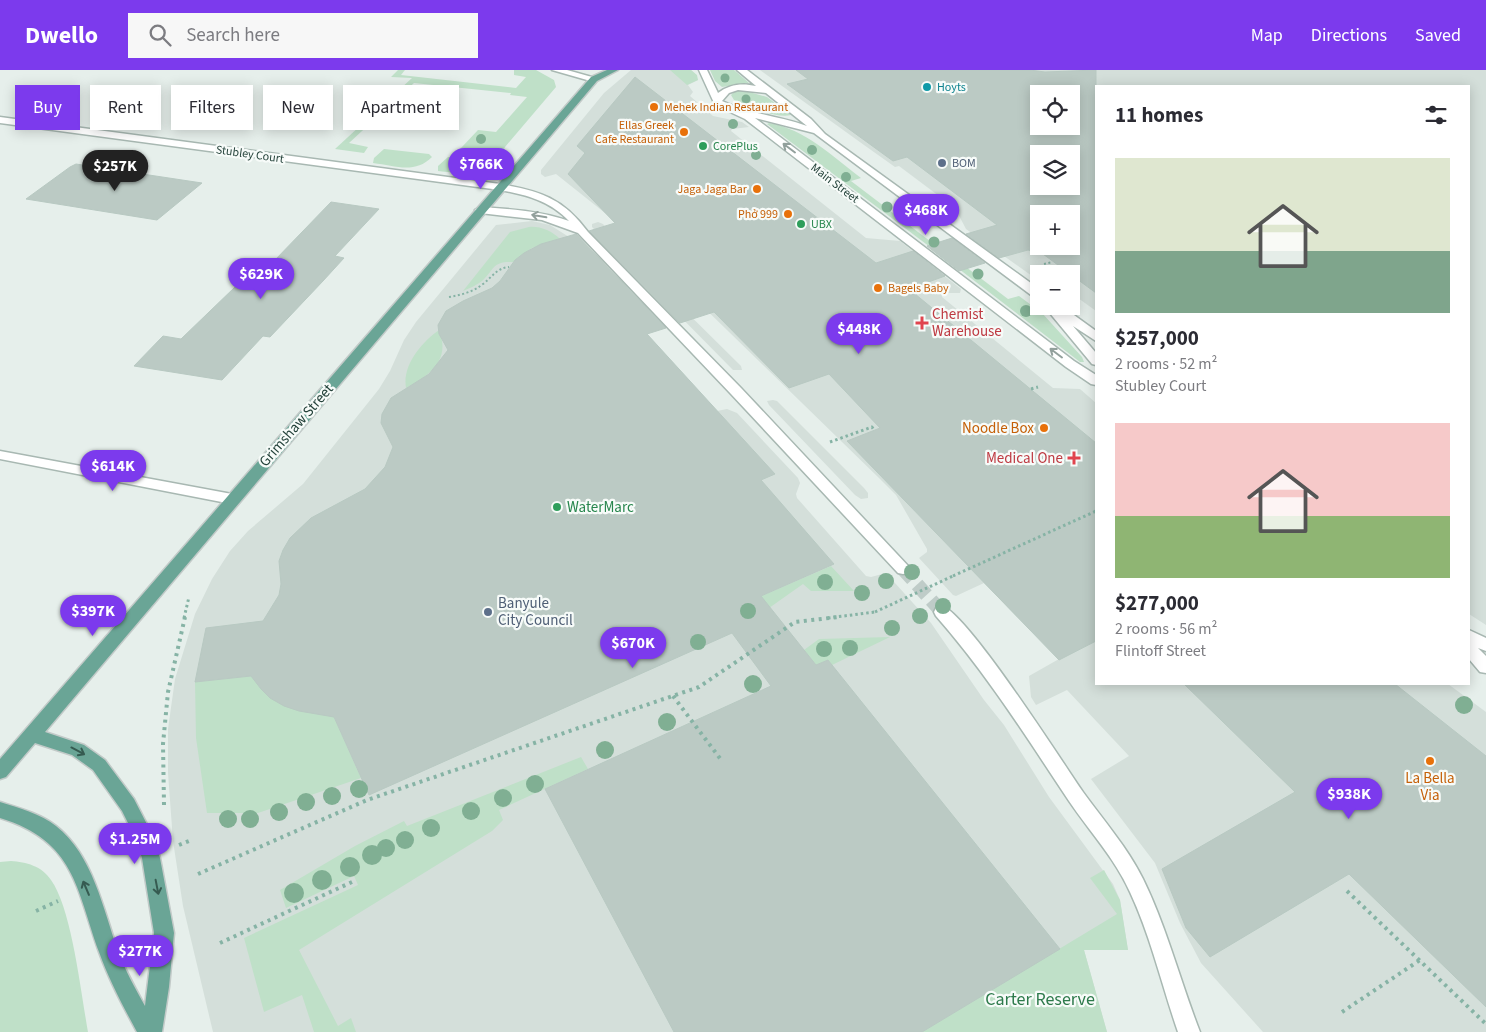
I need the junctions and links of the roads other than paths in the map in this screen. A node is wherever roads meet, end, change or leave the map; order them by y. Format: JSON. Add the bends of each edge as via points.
{"nodes":[{"id":1,"x":556,"y":70,"type":"edge"},
{"id":2,"x":614,"y":70,"type":"edge"},
{"id":3,"x":703,"y":70,"type":"edge"},
{"id":4,"x":741,"y":70,"type":"edge"},
{"id":5,"x":592,"y":74,"type":"edge"},
{"id":6,"x":770,"y":93,"type":"junction"},
{"id":7,"x":716,"y":101,"type":"junction"},
{"id":8,"x":741,"y":112,"type":"junction"},
{"id":9,"x":0,"y":120,"type":"edge"},
{"id":10,"x":822,"y":136,"type":"junction"},
{"id":11,"x":500,"y":187,"type":"junction"},
{"id":12,"x":480,"y":210,"type":"junction"},
{"id":13,"x":584,"y":234,"type":"junction"},
{"id":14,"x":1030,"y":288,"type":"edge"},
{"id":15,"x":1058,"y":315,"type":"edge"},
{"id":16,"x":1066,"y":315,"type":"edge"},
{"id":17,"x":1095,"y":336,"type":"edge"},
{"id":18,"x":1095,"y":360,"type":"edge"},
{"id":19,"x":1095,"y":380,"type":"edge"},
{"id":20,"x":0,"y":455,"type":"edge"},
{"id":21,"x":232,"y":499,"type":"junction"},
{"id":22,"x":903,"y":569,"type":"tunnel mouth"},
{"id":23,"x":942,"y":612,"type":"tunnel mouth"},
{"id":24,"x":1470,"y":637,"type":"edge"},
{"id":25,"x":1486,"y":645,"type":"edge"},
{"id":26,"x":1470,"y":650,"type":"edge"},
{"id":27,"x":1486,"y":667,"type":"edge"},
{"id":28,"x":32,"y":735,"type":"junction"},
{"id":29,"x":0,"y":772,"type":"edge"},
{"id":30,"x":0,"y":810,"type":"edge"},
{"id":31,"x":150,"y":1032,"type":"edge"},
{"id":32,"x":1189,"y":1032,"type":"edge"}],
"edges":[{"from":1,"to":5,"type":"street"},
{"from":2,"to":5,"type":"main road","name":"Grimshaw Street"},
{"from":3,"to":7,"type":"street"},
{"from":4,"to":6,"type":"street","name":"Main Street"},
{"from":5,"to":11,"type":"main road","name":"Grimshaw Street"},
{"from":6,"to":7,"type":"street","via":[[750,87],[735,87]]},
{"from":6,"to":10,"type":"street","name":"Main Street"},
{"from":7,"to":8,"type":"street","name":"Main Street"},
{"from":8,"to":10,"type":"street","via":[[797,125]]},
{"from":19,"to":8,"type":"street","name":"Main Street","one_way":true},
{"from":9,"to":11,"type":"street","name":"Stubley Court"},
{"from":10,"to":14,"type":"street","name":"Main Street"},
{"from":11,"to":12,"type":"main road","name":"Grimshaw Street"},
{"from":11,"to":13,"type":"street","name":"Stubley Court","via":[[551,200],[568,213]]},
{"from":13,"to":12,"type":"street","one_way":true,"via":[[552,218]]},
{"from":12,"to":21,"type":"main road","name":"Grimshaw Street"},
{"from":13,"to":22,"type":"street"},
{"from":15,"to":18,"type":"street"},
{"from":16,"to":17,"type":"street"},
{"from":20,"to":21,"type":"street"},
{"from":21,"to":28,"type":"main road","name":"Grimshaw Street"},
{"from":23,"to":32,"type":"street","via":[[1010,697],[1080,803],[1122,859],[1151,918]]},
{"from":24,"to":25,"type":"street"},
{"from":26,"to":27,"type":"street"},
{"from":28,"to":29,"type":"main road","name":"Grimshaw Street"},
{"from":28,"to":31,"type":"main road","one_way":true,"via":[[78,750],[99,765],[128,805],[145,838],[164,933],[159,987]]},
{"from":31,"to":30,"type":"main road","one_way":true,"via":[[115,968],[86,888],[66,849],[50,832]]}]}
